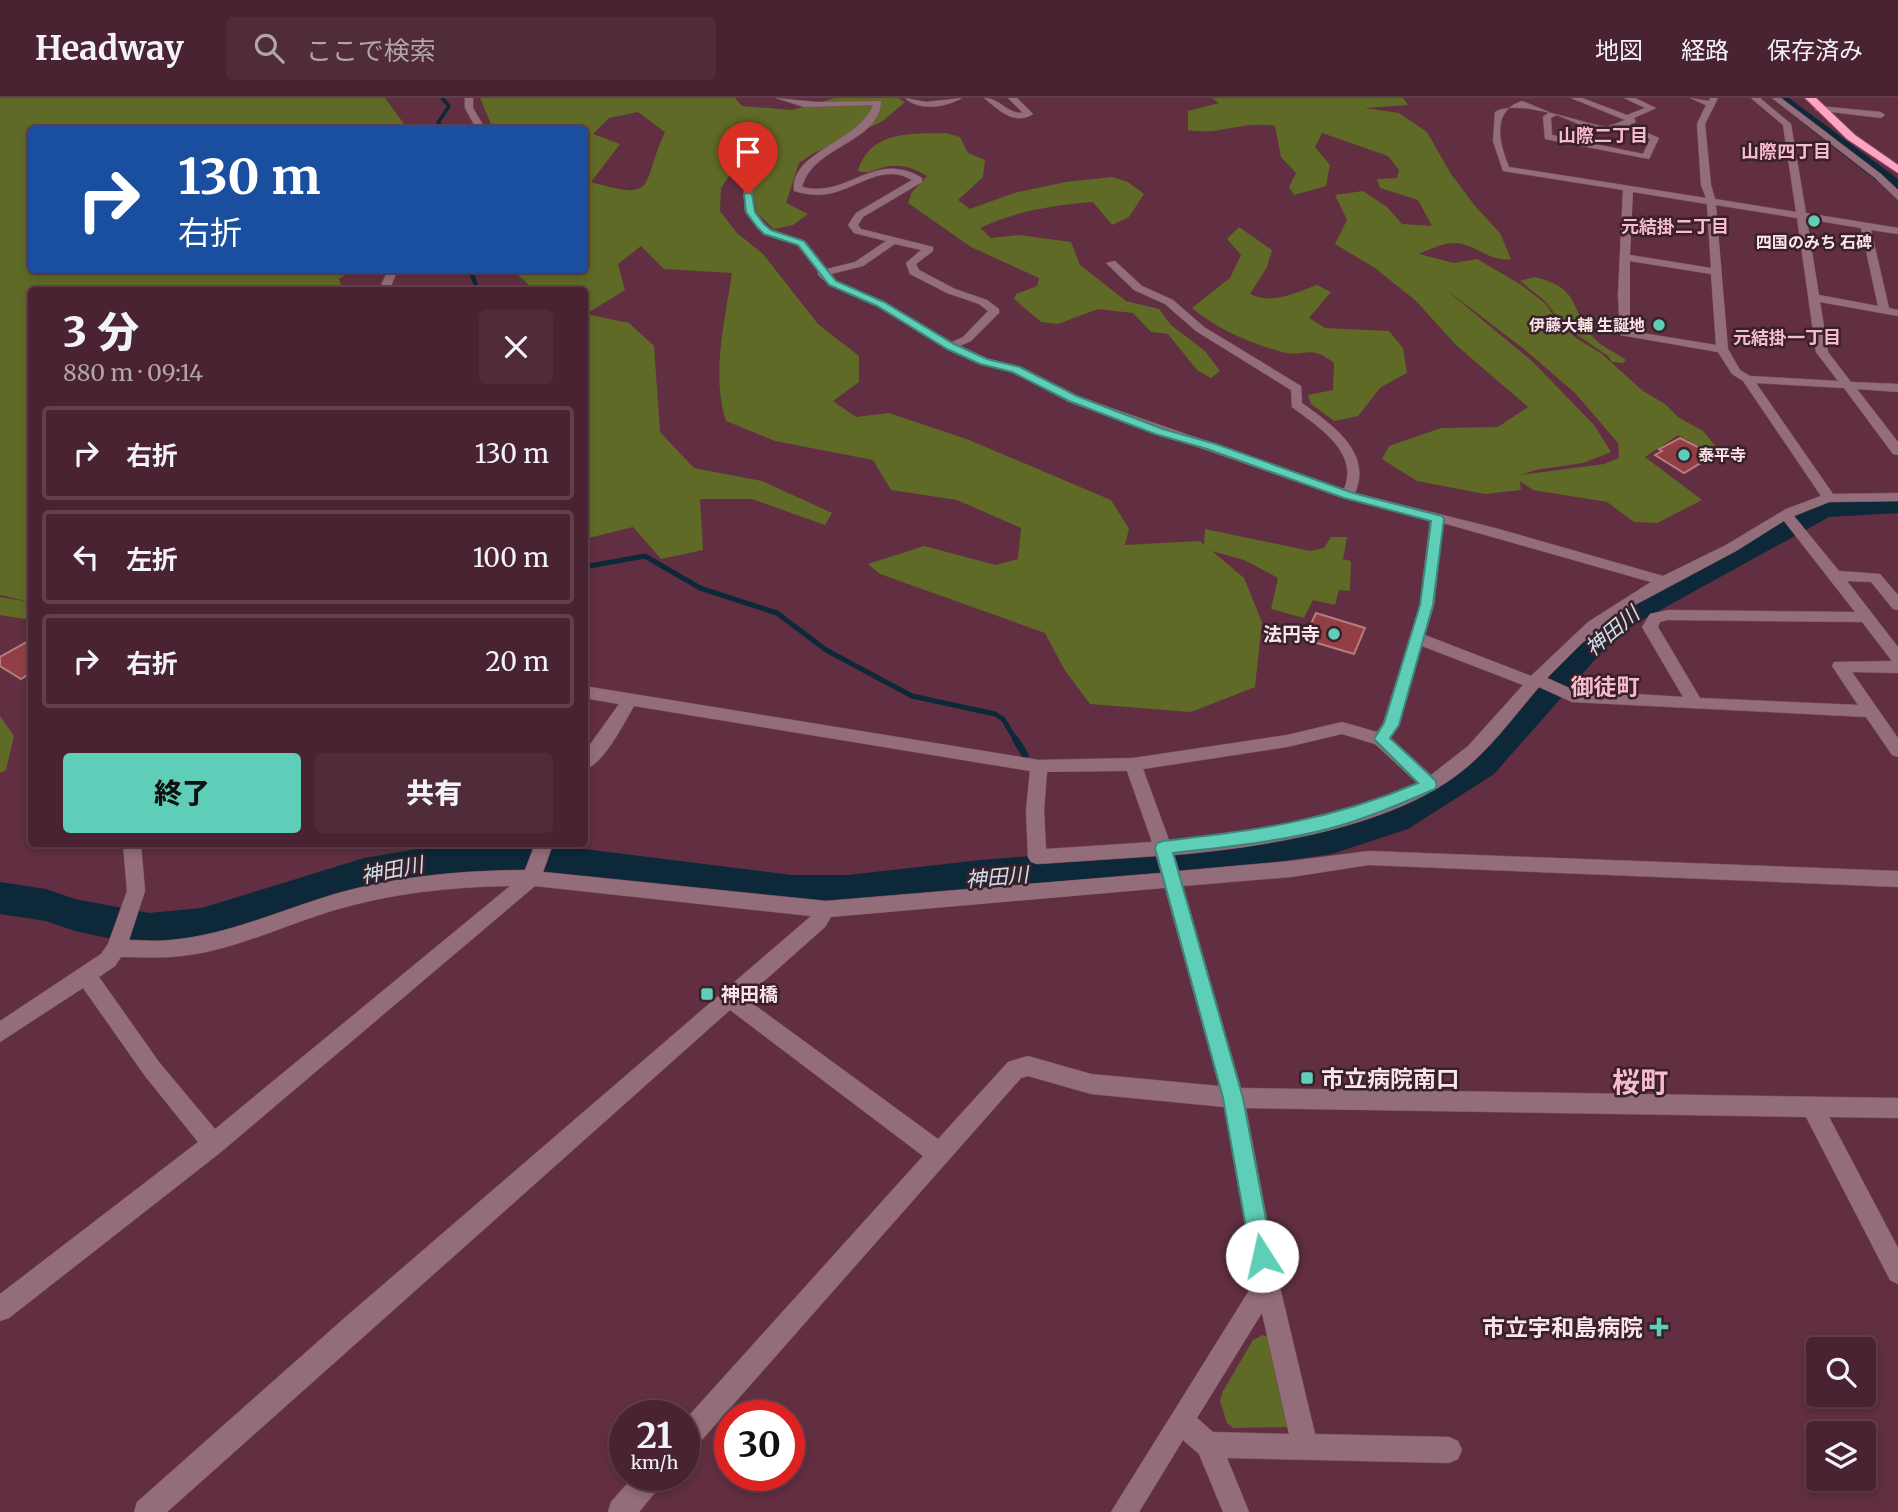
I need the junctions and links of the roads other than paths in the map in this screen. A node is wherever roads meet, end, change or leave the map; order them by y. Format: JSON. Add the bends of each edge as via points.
{"nodes":[{"id":1,"x":469,"y":98,"type":"edge"},
{"id":2,"x":780,"y":98,"type":"edge"},
{"id":3,"x":909,"y":98,"type":"edge"},
{"id":4,"x":958,"y":98,"type":"edge"},
{"id":5,"x":988,"y":98,"type":"edge"},
{"id":6,"x":1012,"y":98,"type":"edge"},
{"id":7,"x":1523,"y":98,"type":"edge"},
{"id":8,"x":1575,"y":98,"type":"edge"},
{"id":9,"x":1628,"y":98,"type":"edge"},
{"id":10,"x":1694,"y":98,"type":"edge"},
{"id":11,"x":1755,"y":98,"type":"edge"},
{"id":12,"x":1776,"y":98,"type":"edge"},
{"id":13,"x":1810,"y":98,"type":"edge"},
{"id":14,"x":1712,"y":101,"type":"edge"},
{"id":15,"x":1818,"y":108,"type":"junction"},
{"id":16,"x":1556,"y":112,"type":"junction"},
{"id":17,"x":1881,"y":115,"type":"dead end"},
{"id":18,"x":1625,"y":121,"type":"junction"},
{"id":19,"x":480,"y":126,"type":"edge"},
{"id":20,"x":763,"y":159,"type":"dead end"},
{"id":21,"x":1885,"y":162,"type":"junction"},
{"id":22,"x":1866,"y":163,"type":"junction"},
{"id":23,"x":1898,"y":170,"type":"edge"},
{"id":24,"x":1628,"y":188,"type":"junction"},
{"id":25,"x":1898,"y":197,"type":"edge"},
{"id":26,"x":1711,"y":200,"type":"junction"},
{"id":27,"x":1801,"y":216,"type":"junction"},
{"id":28,"x":1865,"y":226,"type":"junction"},
{"id":29,"x":1898,"y":231,"type":"edge"},
{"id":30,"x":894,"y":240,"type":"junction"},
{"id":31,"x":1626,"y":257,"type":"junction"},
{"id":32,"x":1111,"y":263,"type":"dead end"},
{"id":33,"x":1716,"y":272,"type":"junction"},
{"id":34,"x":822,"y":274,"type":"junction"},
{"id":35,"x":1812,"y":297,"type":"junction"},
{"id":36,"x":1884,"y":310,"type":"junction"},
{"id":37,"x":1898,"y":313,"type":"edge"},
{"id":38,"x":951,"y":346,"type":"junction"},
{"id":39,"x":1723,"y":349,"type":"junction"},
{"id":40,"x":1747,"y":379,"type":"junction"},
{"id":41,"x":1846,"y":384,"type":"junction"},
{"id":42,"x":1898,"y":387,"type":"edge"},
{"id":43,"x":1898,"y":451,"type":"edge"},
{"id":44,"x":1348,"y":495,"type":"junction"},
{"id":45,"x":1898,"y":497,"type":"edge"},
{"id":46,"x":1829,"y":498,"type":"junction"},
{"id":47,"x":1437,"y":519,"type":"junction"},
{"id":48,"x":1791,"y":520,"type":"junction"},
{"id":49,"x":1836,"y":576,"type":"junction"},
{"id":50,"x":1664,"y":583,"type":"junction"},
{"id":51,"x":1898,"y":606,"type":"edge"},
{"id":52,"x":1867,"y":617,"type":"junction"},
{"id":53,"x":1418,"y":638,"type":"junction"},
{"id":54,"x":1898,"y":658,"type":"edge"},
{"id":55,"x":1898,"y":667,"type":"edge"},
{"id":56,"x":1538,"y":682,"type":"junction"},
{"id":57,"x":588,"y":693,"type":"edge"},
{"id":58,"x":630,"y":700,"type":"junction"},
{"id":59,"x":1695,"y":704,"type":"junction"},
{"id":60,"x":1871,"y":710,"type":"junction"},
{"id":61,"x":1381,"y":739,"type":"junction"},
{"id":62,"x":1898,"y":751,"type":"edge"},
{"id":63,"x":588,"y":760,"type":"edge"},
{"id":64,"x":1133,"y":764,"type":"junction"},
{"id":65,"x":1040,"y":766,"type":"junction"},
{"id":66,"x":1430,"y":785,"type":"junction"},
{"id":67,"x":132,"y":847,"type":"edge"},
{"id":68,"x":538,"y":860,"type":"edge"},
{"id":69,"x":1167,"y":863,"type":"junction"},
{"id":70,"x":1898,"y":879,"type":"edge"},
{"id":71,"x":826,"y":909,"type":"junction"},
{"id":72,"x":118,"y":944,"type":"junction"},
{"id":73,"x":85,"y":974,"type":"junction"},
{"id":74,"x":728,"y":997,"type":"junction"},
{"id":75,"x":0,"y":1032,"type":"edge"},
{"id":76,"x":1233,"y":1098,"type":"junction"},
{"id":77,"x":1812,"y":1106,"type":"junction"},
{"id":78,"x":1898,"y":1108,"type":"edge"},
{"id":79,"x":213,"y":1144,"type":"junction"},
{"id":80,"x":939,"y":1153,"type":"junction"},
{"id":81,"x":1898,"y":1272,"type":"edge"},
{"id":82,"x":1267,"y":1283,"type":"junction"},
{"id":83,"x":0,"y":1309,"type":"edge"},
{"id":84,"x":1181,"y":1421,"type":"junction"},
{"id":85,"x":700,"y":1423,"type":"edge"},
{"id":86,"x":1208,"y":1446,"type":"junction"},
{"id":87,"x":1305,"y":1446,"type":"junction"},
{"id":88,"x":1449,"y":1450,"type":"dead end"},
{"id":89,"x":639,"y":1491,"type":"edge"},
{"id":90,"x":147,"y":1512,"type":"edge"},
{"id":91,"x":621,"y":1512,"type":"edge"},
{"id":92,"x":1124,"y":1512,"type":"edge"},
{"id":93,"x":1236,"y":1512,"type":"edge"}],
"edges":[{"from":1,"to":19,"type":"street","via":[[469,108]]},
{"from":2,"to":30,"type":"street","via":[[801,103],[861,98],[878,103],[875,115],[857,135],[815,158],[797,189],[818,193],[885,170],[910,173],[919,180],[859,215],[853,225],[857,231]]},
{"from":3,"to":4,"type":"street","via":[[923,106]]},
{"from":5,"to":6,"type":"street","via":[[1013,116],[1029,114]]},
{"from":7,"to":16,"type":"street"},
{"from":7,"to":24,"type":"street","via":[[1506,104],[1498,114],[1498,151],[1506,169]]},
{"from":8,"to":18,"type":"street"},
{"from":9,"to":18,"type":"street","via":[[1652,108]]},
{"from":10,"to":14,"type":"street"},
{"from":11,"to":27,"type":"street","via":[[1787,124]]},
{"from":12,"to":22,"type":"street"},
{"from":13,"to":15,"type":"highway"},
{"from":14,"to":26,"type":"street","via":[[1701,124]]},
{"from":15,"to":17,"type":"street"},
{"from":15,"to":21,"type":"highway"},
{"from":16,"to":18,"type":"street","via":[[1601,130]]},
{"from":16,"to":18,"type":"street","via":[[1547,117],[1548,141],[1647,157],[1656,138]]},
{"from":20,"to":34,"type":"street","via":[[746,177],[750,212],[768,232],[801,243]]},
{"from":21,"to":22,"type":"street"},
{"from":21,"to":23,"type":"highway"},
{"from":22,"to":25,"type":"street"},
{"from":24,"to":26,"type":"street"},
{"from":24,"to":31,"type":"street"},
{"from":26,"to":27,"type":"street"},
{"from":26,"to":33,"type":"street"},
{"from":27,"to":28,"type":"street"},
{"from":27,"to":35,"type":"street"},
{"from":28,"to":29,"type":"street"},
{"from":28,"to":36,"type":"street"},
{"from":30,"to":34,"type":"street","via":[[859,264]]},
{"from":30,"to":38,"type":"street","via":[[929,249],[911,263],[914,272],[995,311],[967,339]]},
{"from":31,"to":33,"type":"street"},
{"from":31,"to":39,"type":"street","via":[[1624,333]]},
{"from":32,"to":44,"type":"street","via":[[1138,288],[1169,302],[1200,330],[1297,389],[1296,404],[1331,430],[1351,459],[1355,475]]},
{"from":33,"to":39,"type":"street"},
{"from":34,"to":38,"type":"street"},
{"from":35,"to":36,"type":"street"},
{"from":35,"to":41,"type":"street","via":[[1822,352]]},
{"from":36,"to":37,"type":"street"},
{"from":38,"to":44,"type":"street","via":[[984,362],[1016,369],[1073,399]]},
{"from":39,"to":40,"type":"street","via":[[1735,372]]},
{"from":40,"to":41,"type":"street"},
{"from":40,"to":46,"type":"street"},
{"from":41,"to":42,"type":"street"},
{"from":41,"to":43,"type":"street"},
{"from":44,"to":47,"type":"street"},
{"from":45,"to":46,"type":"street"},
{"from":46,"to":48,"type":"street","via":[[1795,508]]},
{"from":47,"to":50,"type":"street"},
{"from":47,"to":53,"type":"street","via":[[1427,605]]},
{"from":48,"to":49,"type":"street"},
{"from":48,"to":50,"type":"street"},
{"from":49,"to":51,"type":"street","via":[[1875,577]]},
{"from":49,"to":52,"type":"street"},
{"from":50,"to":56,"type":"street","via":[[1612,611],[1579,637]]},
{"from":52,"to":54,"type":"street"},
{"from":52,"to":59,"type":"street","via":[[1656,618],[1650,627]]},
{"from":53,"to":56,"type":"street"},
{"from":53,"to":61,"type":"street","via":[[1391,725]]},
{"from":55,"to":60,"type":"street","via":[[1840,666]]},
{"from":56,"to":59,"type":"street","via":[[1563,694]]},
{"from":56,"to":66,"type":"street","via":[[1487,740]]},
{"from":57,"to":58,"type":"street"},
{"from":58,"to":63,"type":"street"},
{"from":58,"to":65,"type":"street"},
{"from":59,"to":60,"type":"street"},
{"from":60,"to":62,"type":"street"},
{"from":61,"to":64,"type":"street","via":[[1342,728]]},
{"from":61,"to":66,"type":"street"},
{"from":64,"to":65,"type":"street"},
{"from":64,"to":69,"type":"street"},
{"from":65,"to":69,"type":"street","via":[[1035,810],[1037,858]]},
{"from":66,"to":69,"type":"street","via":[[1328,822]]},
{"from":67,"to":72,"type":"street","via":[[136,891]]},
{"from":68,"to":71,"type":"street","via":[[749,903]]},
{"from":68,"to":72,"type":"street","via":[[465,879],[401,886],[335,902],[239,935],[171,950]]},
{"from":68,"to":79,"type":"street","via":[[508,900]]},
{"from":69,"to":70,"type":"street","via":[[1291,869],[1369,858]]},
{"from":69,"to":71,"type":"street"},
{"from":69,"to":76,"type":"street"},
{"from":71,"to":74,"type":"street"},
{"from":72,"to":73,"type":"street","via":[[108,960]]},
{"from":73,"to":75,"type":"street"},
{"from":73,"to":79,"type":"street","via":[[152,1069]]},
{"from":74,"to":80,"type":"street"},
{"from":74,"to":90,"type":"street"},
{"from":76,"to":77,"type":"street"},
{"from":76,"to":80,"type":"street","via":[[1091,1084],[1028,1066],[1015,1069]]},
{"from":76,"to":82,"type":"street"},
{"from":77,"to":78,"type":"street"},
{"from":77,"to":81,"type":"street"},
{"from":79,"to":83,"type":"street"},
{"from":80,"to":85,"type":"street"},
{"from":82,"to":84,"type":"street"},
{"from":82,"to":87,"type":"street"},
{"from":84,"to":86,"type":"street"},
{"from":84,"to":92,"type":"street"},
{"from":86,"to":87,"type":"street"},
{"from":86,"to":93,"type":"street"},
{"from":87,"to":88,"type":"street"},
{"from":89,"to":91,"type":"street"}]}
